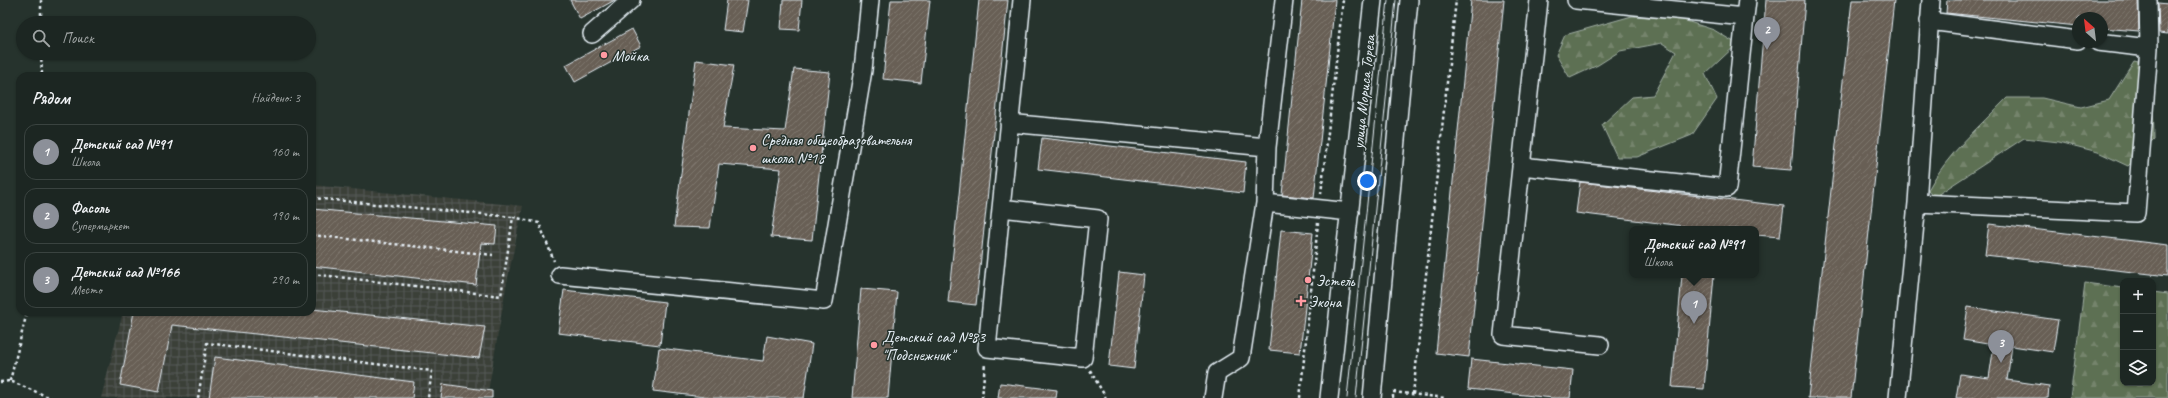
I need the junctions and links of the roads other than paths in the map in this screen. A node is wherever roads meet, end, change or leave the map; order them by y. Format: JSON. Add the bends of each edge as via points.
{"nodes":[{"id":1,"x":631,"y":0,"type":"edge"},
{"id":2,"x":870,"y":0,"type":"edge"},
{"id":3,"x":1022,"y":0,"type":"edge"},
{"id":4,"x":1284,"y":0,"type":"edge"},
{"id":5,"x":1373,"y":0,"type":"edge"},
{"id":6,"x":1409,"y":0,"type":"edge"},
{"id":7,"x":1539,"y":0,"type":"edge"},
{"id":8,"x":1576,"y":0,"type":"edge"},
{"id":9,"x":1747,"y":0,"type":"edge"},
{"id":10,"x":1931,"y":0,"type":"edge"},
{"id":11,"x":2148,"y":0,"type":"edge"},
{"id":12,"x":1745,"y":18,"type":"junction"},
{"id":13,"x":1929,"y":21,"type":"junction"},
{"id":14,"x":592,"y":34,"type":"dead end"},
{"id":15,"x":2072,"y":39,"type":"edge"},
{"id":16,"x":2108,"y":43,"type":"edge"},
{"id":17,"x":2149,"y":48,"type":"junction"},
{"id":18,"x":1009,"y":123,"type":"junction"},
{"id":19,"x":1267,"y":147,"type":"junction"},
{"id":20,"x":1521,"y":166,"type":"junction"},
{"id":21,"x":1265,"y":203,"type":"junction"},
{"id":22,"x":1917,"y":203,"type":"junction"},
{"id":23,"x":1001,"y":208,"type":"junction"},
{"id":24,"x":1350,"y":212,"type":"junction"},
{"id":25,"x":560,"y":274,"type":"road end"},
{"id":26,"x":1600,"y":345,"type":"dead end"},
{"id":27,"x":1213,"y":398,"type":"edge"},
{"id":28,"x":1329,"y":398,"type":"edge"},
{"id":29,"x":1372,"y":398,"type":"edge"},
{"id":30,"x":1898,"y":398,"type":"edge"}],
"edges":[{"from":1,"to":14,"type":"street"},
{"from":2,"to":25,"type":"street","via":[[863,70],[824,301]]},
{"from":3,"to":18,"type":"street"},
{"from":4,"to":19,"type":"street"},
{"from":5,"to":24,"type":"street","name":"улица Мориса Тореза"},
{"from":6,"to":29,"type":"street"},
{"from":7,"to":20,"type":"street"},
{"from":8,"to":12,"type":"street"},
{"from":9,"to":12,"type":"street"},
{"from":10,"to":13,"type":"street"},
{"from":11,"to":17,"type":"street"},
{"from":12,"to":20,"type":"street","via":[[1727,188]]},
{"from":13,"to":15,"type":"street"},
{"from":13,"to":22,"type":"street"},
{"from":16,"to":17,"type":"street"},
{"from":17,"to":22,"type":"street","via":[[2136,213]]},
{"from":18,"to":19,"type":"street"},
{"from":18,"to":23,"type":"street"},
{"from":19,"to":21,"type":"street"},
{"from":20,"to":26,"type":"street","via":[[1503,335]]},
{"from":21,"to":24,"type":"street"},
{"from":21,"to":27,"type":"street","via":[[1241,358],[1217,374]]},
{"from":22,"to":30,"type":"street"},
{"from":23,"to":23,"type":"street","via":[[1098,219],[1083,358],[987,348]]},
{"from":24,"to":28,"type":"street","name":"улица Мориса Тореза"}]}
